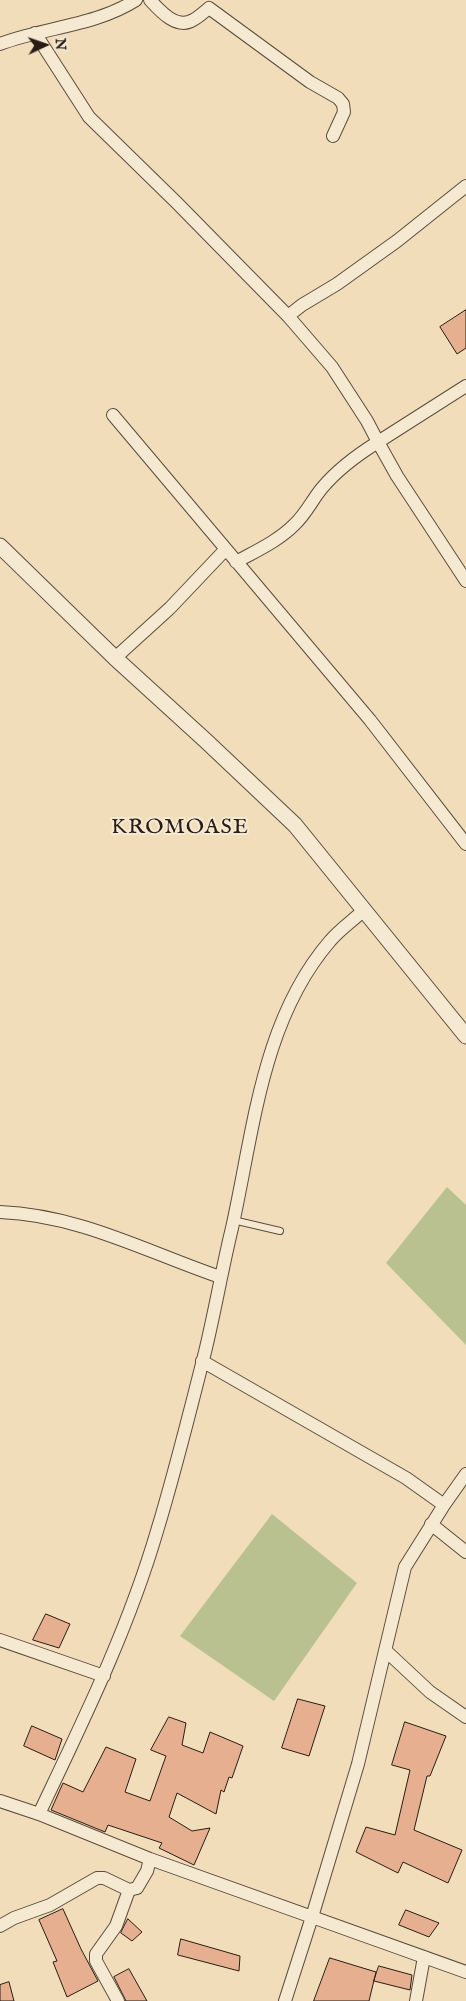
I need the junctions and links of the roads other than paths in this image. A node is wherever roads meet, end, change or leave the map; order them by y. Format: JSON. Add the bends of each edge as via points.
{"nodes":[{"id":1,"x":136,"y":0,"type":"edge"},
{"id":2,"x":150,"y":0,"type":"edge"},
{"id":3,"x":212,"y":4,"type":"edge"},
{"id":4,"x":35,"y":33,"type":"junction"},
{"id":5,"x":0,"y":44,"type":"edge"},
{"id":6,"x":333,"y":136,"type":"dead end"},
{"id":7,"x":466,"y":186,"type":"edge"},
{"id":8,"x":288,"y":316,"type":"junction"},
{"id":9,"x":466,"y":386,"type":"edge"},
{"id":10,"x":113,"y":415,"type":"dead end"},
{"id":11,"x":378,"y":442,"type":"junction"},
{"id":12,"x":0,"y":546,"type":"edge"},
{"id":13,"x":225,"y":550,"type":"junction"},
{"id":14,"x":236,"y":562,"type":"junction"},
{"id":15,"x":466,"y":581,"type":"edge"},
{"id":16,"x":115,"y":658,"type":"junction"},
{"id":17,"x":466,"y":844,"type":"edge"},
{"id":18,"x":363,"y":912,"type":"junction"},
{"id":19,"x":466,"y":1036,"type":"edge"},
{"id":20,"x":0,"y":1212,"type":"edge"},
{"id":21,"x":233,"y":1220,"type":"junction"},
{"id":22,"x":280,"y":1231,"type":"dead end"},
{"id":23,"x":220,"y":1277,"type":"junction"},
{"id":24,"x":202,"y":1361,"type":"junction"},
{"id":25,"x":466,"y":1474,"type":"edge"},
{"id":26,"x":444,"y":1505,"type":"junction"},
{"id":27,"x":431,"y":1524,"type":"junction"},
{"id":28,"x":466,"y":1552,"type":"edge"},
{"id":29,"x":0,"y":1640,"type":"edge"},
{"id":30,"x":385,"y":1650,"type":"junction"},
{"id":31,"x":104,"y":1676,"type":"junction"},
{"id":32,"x":466,"y":1717,"type":"edge"},
{"id":33,"x":0,"y":1801,"type":"edge"},
{"id":34,"x":39,"y":1814,"type":"junction"},
{"id":35,"x":150,"y":1859,"type":"junction"},
{"id":36,"x":129,"y":1890,"type":"junction"},
{"id":37,"x":312,"y":1917,"type":"junction"},
{"id":38,"x":0,"y":1926,"type":"edge"},
{"id":39,"x":424,"y":1958,"type":"junction"},
{"id":40,"x":466,"y":1972,"type":"edge"},
{"id":41,"x":118,"y":2001,"type":"edge"},
{"id":42,"x":285,"y":2001,"type":"edge"},
{"id":43,"x":416,"y":2001,"type":"edge"}],
"edges":[{"from":1,"to":4,"type":"street","via":[[108,16]]},
{"from":2,"to":3,"type":"street","via":[[174,21],[184,23],[192,21]]},
{"from":3,"to":6,"type":"street","via":[[310,82],[338,98],[344,112]]},
{"from":4,"to":5,"type":"street"},
{"from":4,"to":8,"type":"street","via":[[89,117]]},
{"from":7,"to":8,"type":"street","via":[[397,241]]},
{"from":8,"to":11,"type":"street","via":[[332,367]]},
{"from":9,"to":11,"type":"street"},
{"from":10,"to":13,"type":"street","via":[[176,487]]},
{"from":11,"to":14,"type":"street","via":[[341,468],[293,526],[273,542]]},
{"from":11,"to":15,"type":"street"},
{"from":12,"to":16,"type":"street"},
{"from":13,"to":14,"type":"street"},
{"from":13,"to":16,"type":"street","via":[[170,608]]},
{"from":14,"to":17,"type":"street","via":[[370,720]]},
{"from":16,"to":18,"type":"street","via":[[294,826]]},
{"from":18,"to":19,"type":"street"},
{"from":18,"to":21,"type":"street","via":[[331,939],[306,974],[280,1023],[254,1116]]},
{"from":20,"to":23,"type":"street","via":[[52,1218],[105,1233]]},
{"from":21,"to":22,"type":"lane"},
{"from":21,"to":23,"type":"street"},
{"from":23,"to":24,"type":"street"},
{"from":24,"to":26,"type":"street","via":[[406,1478]]},
{"from":24,"to":31,"type":"street","via":[[157,1530],[129,1617]]},
{"from":25,"to":26,"type":"street"},
{"from":26,"to":27,"type":"street"},
{"from":27,"to":28,"type":"street"},
{"from":27,"to":30,"type":"street","via":[[405,1567]]},
{"from":29,"to":31,"type":"street"},
{"from":30,"to":32,"type":"street","via":[[430,1692]]},
{"from":30,"to":37,"type":"street","via":[[358,1764]]},
{"from":31,"to":34,"type":"street"},
{"from":33,"to":34,"type":"street"},
{"from":34,"to":35,"type":"street"},
{"from":35,"to":36,"type":"street","via":[[137,1888]]},
{"from":35,"to":37,"type":"street"},
{"from":36,"to":38,"type":"street","via":[[97,1878],[50,1905]]},
{"from":36,"to":41,"type":"street","via":[[116,1926],[96,1954],[96,1961]]},
{"from":37,"to":39,"type":"street"},
{"from":37,"to":42,"type":"street"},
{"from":39,"to":40,"type":"street"},
{"from":39,"to":43,"type":"street"}]}
